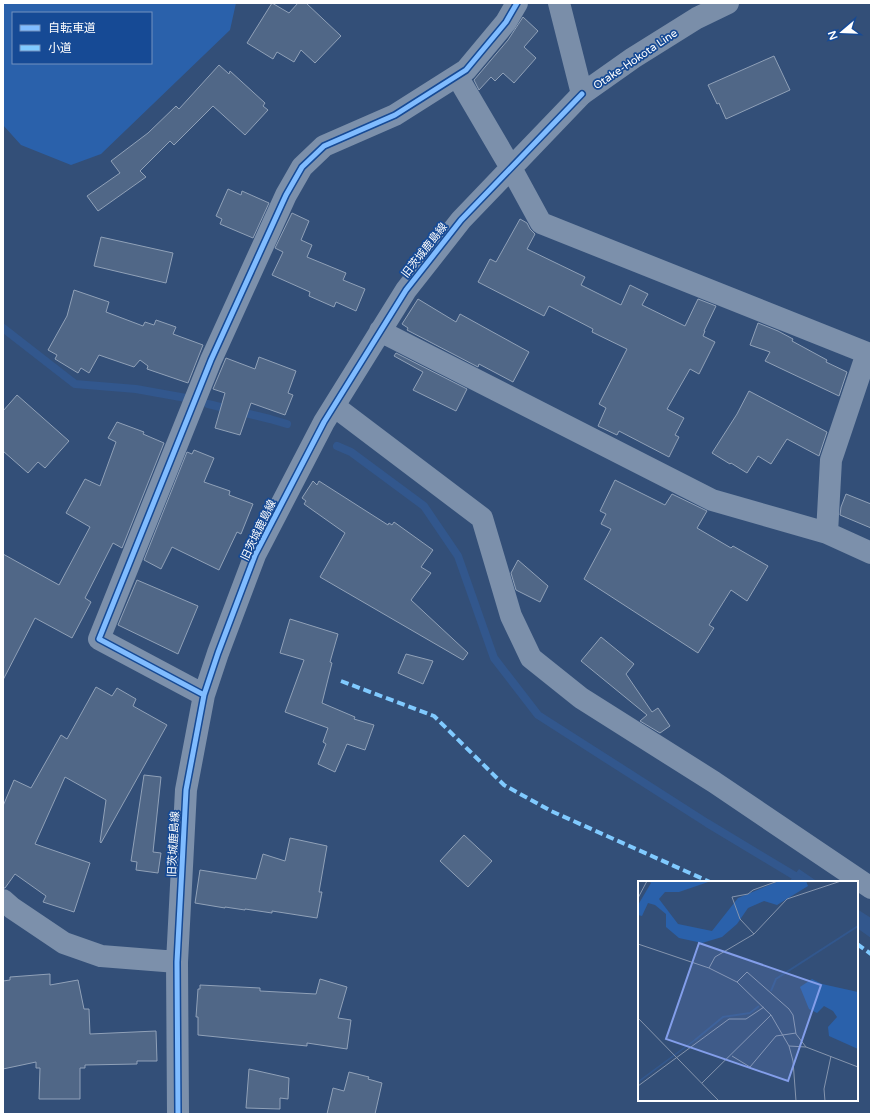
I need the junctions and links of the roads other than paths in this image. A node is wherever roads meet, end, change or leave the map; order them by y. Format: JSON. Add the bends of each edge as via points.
{"nodes":[{"id":1,"x":517,"y":3,"type":"edge"},
{"id":2,"x":559,"y":3,"type":"edge"},
{"id":3,"x":728,"y":3,"type":"edge"},
{"id":4,"x":457,"y":76,"type":"junction"},
{"id":5,"x":582,"y":94,"type":"junction"},
{"id":6,"x":511,"y":168,"type":"junction"},
{"id":7,"x":380,"y":331,"type":"junction"},
{"id":8,"x":334,"y":406,"type":"junction"},
{"id":9,"x":827,"y":534,"type":"junction"},
{"id":10,"x":871,"y":552,"type":"edge"},
{"id":11,"x":204,"y":695,"type":"junction"},
{"id":12,"x":871,"y":888,"type":"edge"},
{"id":13,"x":3,"y":900,"type":"edge"},
{"id":14,"x":177,"y":962,"type":"junction"},
{"id":15,"x":178,"y":1114,"type":"edge"}],
"edges":[{"from":1,"to":4,"type":"street","via":[[506,22],[466,70]]},
{"from":2,"to":5,"type":"main road","name":"Otake-Hokota Line"},
{"from":3,"to":5,"type":"main road","name":"Otake-Hokota Line","via":[[697,18]]},
{"from":4,"to":6,"type":"street"},
{"from":4,"to":11,"type":"street","via":[[395,115],[324,146],[302,167],[286,195],[211,360],[99,639]]},
{"from":5,"to":6,"type":"street","name":"旧茨城鹿島線"},
{"from":6,"to":7,"type":"street","name":"旧茨城鹿島線","via":[[461,220],[406,290]]},
{"from":6,"to":9,"type":"street","via":[[541,223],[868,353],[831,460]]},
{"from":7,"to":8,"type":"street","name":"旧茨城鹿島線"},
{"from":7,"to":9,"type":"street","via":[[712,500]]},
{"from":8,"to":11,"type":"street","name":"旧茨城鹿島線","via":[[255,555]]},
{"from":8,"to":12,"type":"street","via":[[482,518],[511,616],[531,658],[581,698],[714,782]]},
{"from":9,"to":10,"type":"street"},
{"from":11,"to":14,"type":"street","name":"旧茨城鹿島線","via":[[186,790]]},
{"from":13,"to":14,"type":"street","via":[[64,943],[101,956]]},
{"from":14,"to":15,"type":"street","name":"旧茨城鹿島線"}]}
